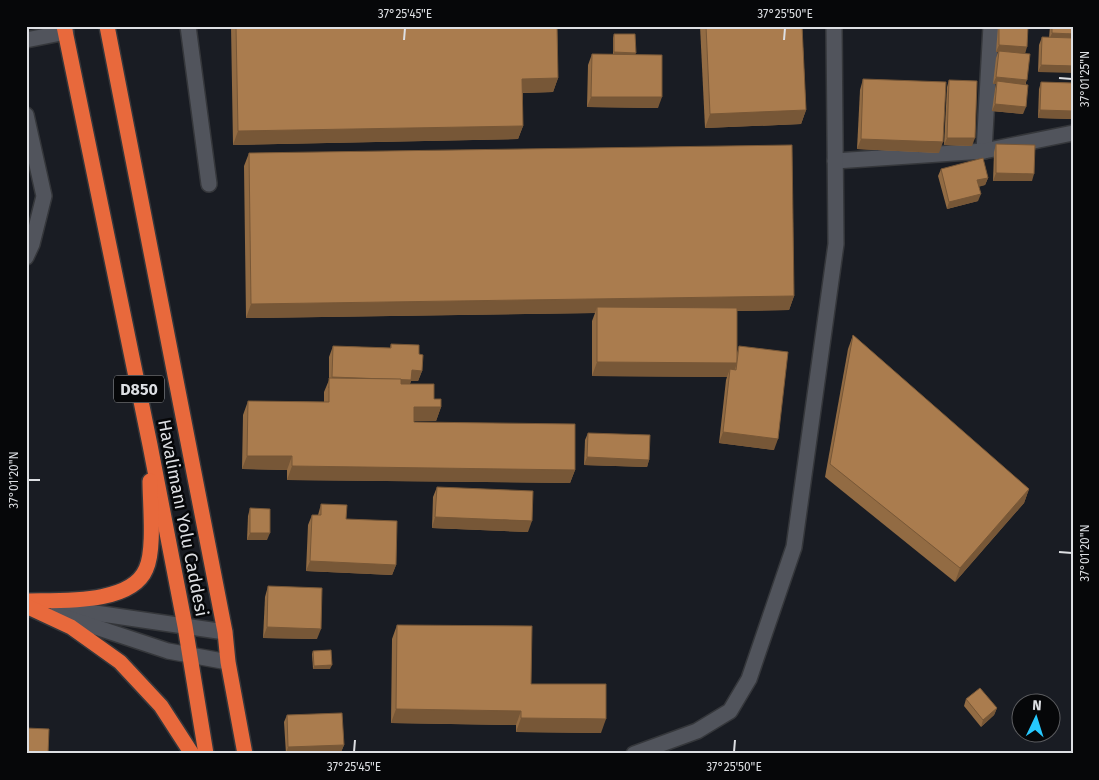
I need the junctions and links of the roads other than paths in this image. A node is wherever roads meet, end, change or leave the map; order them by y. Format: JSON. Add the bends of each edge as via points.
{"nodes":[{"id":1,"x":107,"y":26,"type":"edge"},
{"id":2,"x":188,"y":26,"type":"edge"},
{"id":3,"x":834,"y":26,"type":"edge"},
{"id":4,"x":991,"y":26,"type":"edge"},
{"id":5,"x":65,"y":29,"type":"edge"},
{"id":6,"x":26,"y":40,"type":"edge"},
{"id":7,"x":26,"y":115,"type":"edge"},
{"id":8,"x":1073,"y":133,"type":"edge"},
{"id":9,"x":984,"y":151,"type":"junction"},
{"id":10,"x":835,"y":161,"type":"junction"},
{"id":11,"x":209,"y":184,"type":"dead end"},
{"id":12,"x":26,"y":257,"type":"edge"},
{"id":13,"x":150,"y":445,"type":"junction"},
{"id":14,"x":26,"y":604,"type":"edge"},
{"id":15,"x":185,"y":626,"type":"junction"},
{"id":16,"x":225,"y":632,"type":"junction"},
{"id":17,"x":190,"y":655,"type":"junction"},
{"id":18,"x":228,"y":662,"type":"junction"},
{"id":19,"x":192,"y":754,"type":"edge"},
{"id":20,"x":206,"y":754,"type":"edge"},
{"id":21,"x":245,"y":754,"type":"edge"},
{"id":22,"x":634,"y":754,"type":"edge"}],
"edges":[{"from":1,"to":16,"type":"highway","name":"Havalimanı Yolu Caddesi","number":"D850"},
{"from":2,"to":11,"type":"street"},
{"from":3,"to":10,"type":"street"},
{"from":4,"to":9,"type":"street"},
{"from":5,"to":6,"type":"street"},
{"from":5,"to":13,"type":"highway","name":"Havalimanı Yolu Caddesi","number":"D850"},
{"from":7,"to":12,"type":"street","via":[[44,196]]},
{"from":8,"to":9,"type":"street"},
{"from":9,"to":10,"type":"street"},
{"from":10,"to":22,"type":"street","via":[[836,244],[794,547],[749,679],[730,711],[697,730]]},
{"from":13,"to":14,"type":"highway","via":[[150,550],[146,570],[132,587],[98,599]]},
{"from":13,"to":15,"type":"highway","name":"Havalimanı Yolu Caddesi","number":"D850"},
{"from":14,"to":15,"type":"street"},
{"from":14,"to":17,"type":"street"},
{"from":14,"to":19,"type":"highway","via":[[71,627],[120,662],[161,706]]},
{"from":15,"to":16,"type":"street"},
{"from":15,"to":17,"type":"highway","name":"Havalimanı Yolu Caddesi","number":"D850"},
{"from":16,"to":18,"type":"highway","name":"Havalimanı Yolu Caddesi","number":"D850"},
{"from":17,"to":18,"type":"street"},
{"from":17,"to":20,"type":"highway","name":"Havalimanı Yolu Caddesi","number":"D850"},
{"from":18,"to":21,"type":"highway","name":"Havalimanı Yolu Caddesi","number":"D850"}]}
